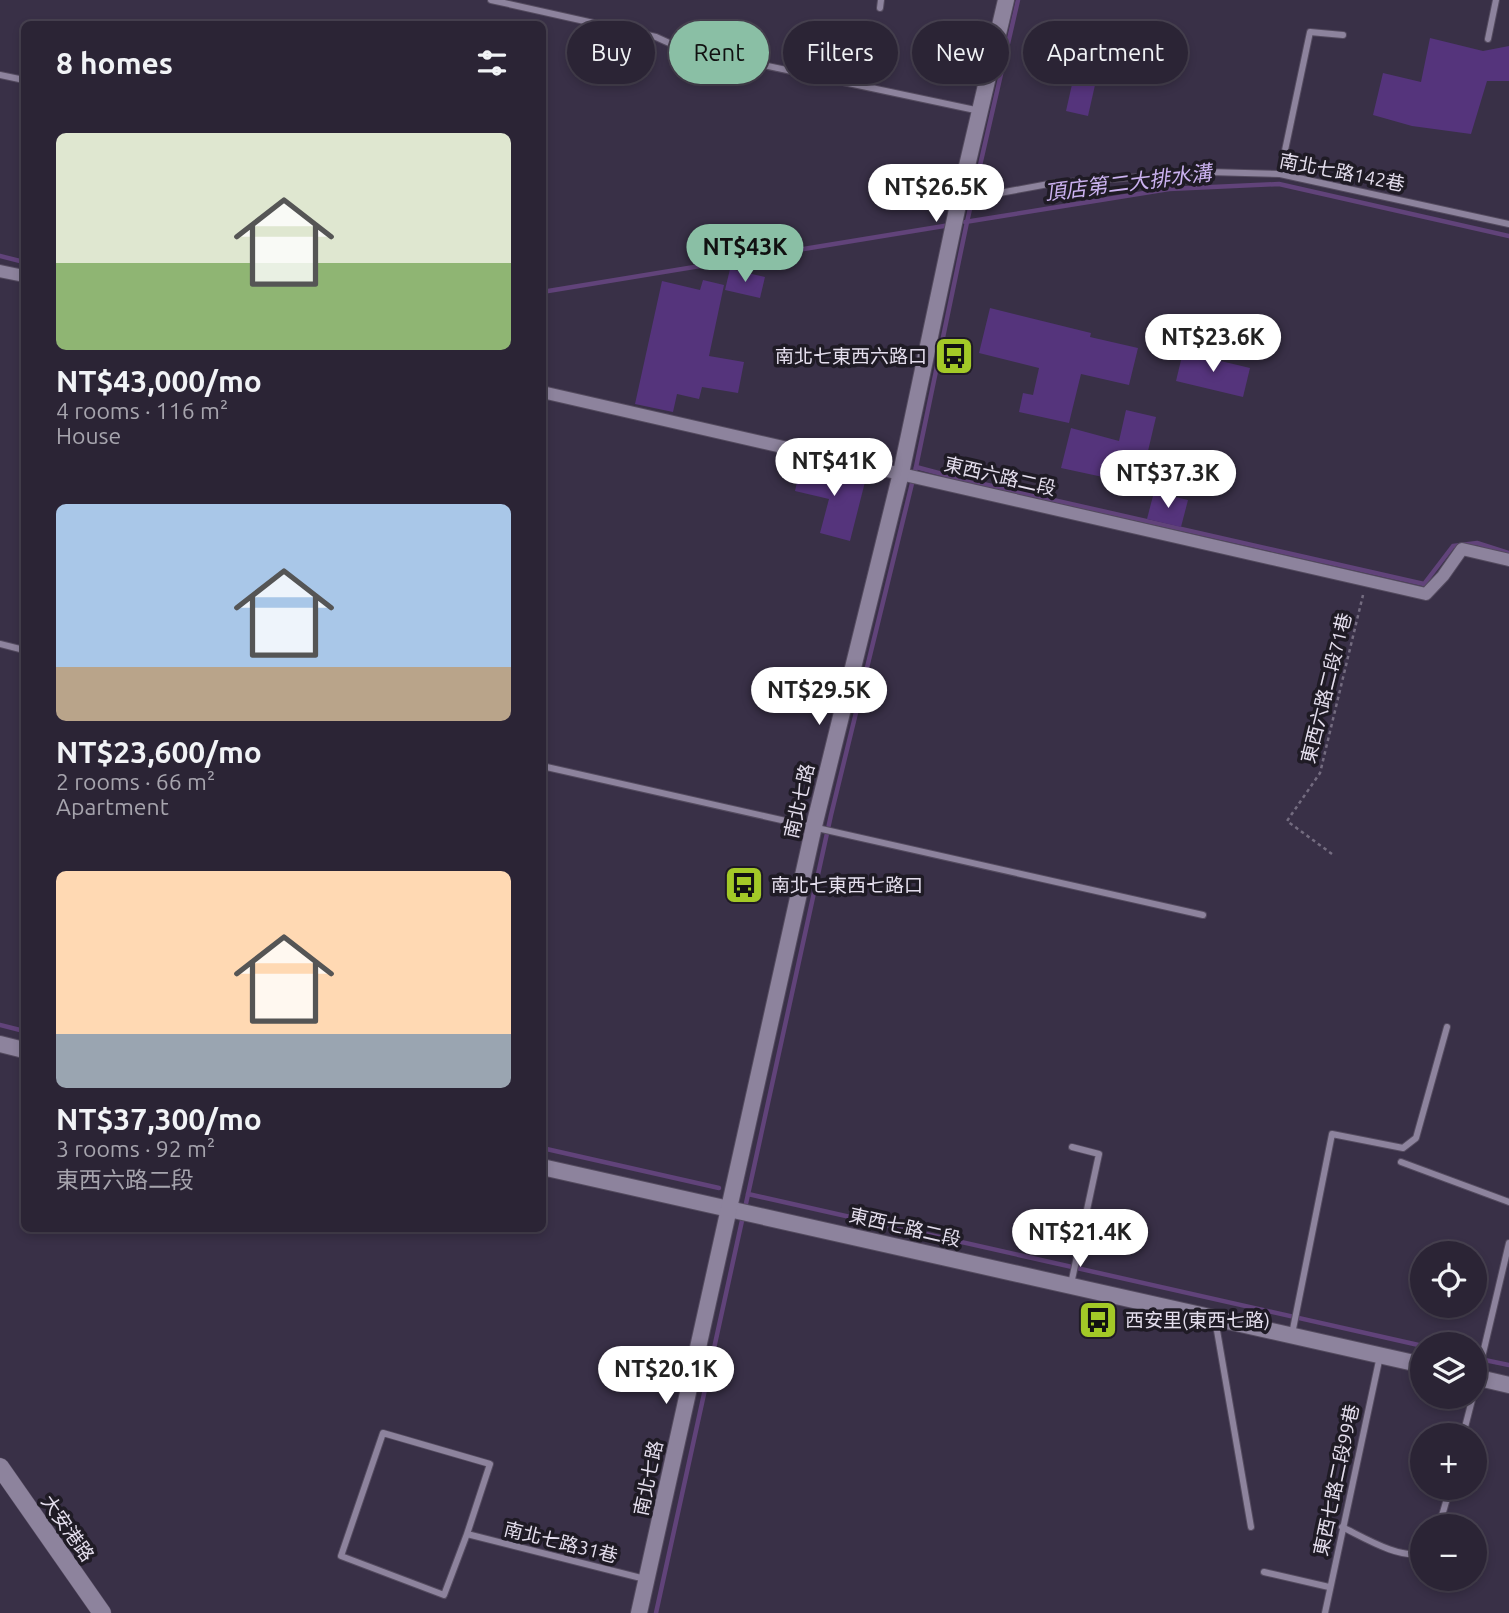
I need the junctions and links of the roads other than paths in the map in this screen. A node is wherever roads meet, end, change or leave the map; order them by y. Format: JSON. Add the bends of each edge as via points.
{"nodes":[{"id":1,"x":491,"y":0,"type":"edge"},
{"id":2,"x":1006,"y":0,"type":"edge"},
{"id":3,"x":1496,"y":0,"type":"edge"},
{"id":4,"x":1343,"y":35,"type":"dead end"},
{"id":5,"x":1488,"y":39,"type":"dead end"},
{"id":6,"x":0,"y":75,"type":"edge"},
{"id":7,"x":21,"y":79,"type":"edge"},
{"id":8,"x":981,"y":111,"type":"junction"},
{"id":9,"x":1280,"y":174,"type":"junction"},
{"id":10,"x":959,"y":201,"type":"junction"},
{"id":11,"x":1509,"y":224,"type":"edge"},
{"id":12,"x":0,"y":271,"type":"edge"},
{"id":13,"x":21,"y":275,"type":"edge"},
{"id":14,"x":546,"y":394,"type":"edge"},
{"id":15,"x":901,"y":473,"type":"junction"},
{"id":16,"x":1509,"y":560,"type":"edge"},
{"id":17,"x":0,"y":644,"type":"edge"},
{"id":18,"x":21,"y":649,"type":"edge"},
{"id":19,"x":546,"y":767,"type":"edge"},
{"id":20,"x":814,"y":826,"type":"junction"},
{"id":21,"x":1203,"y":915,"type":"dead end"},
{"id":22,"x":1447,"y":1027,"type":"dead end"},
{"id":23,"x":0,"y":1044,"type":"edge"},
{"id":24,"x":21,"y":1049,"type":"edge"},
{"id":25,"x":1072,"y":1147,"type":"dead end"},
{"id":26,"x":1401,"y":1162,"type":"dead end"},
{"id":27,"x":546,"y":1168,"type":"edge"},
{"id":28,"x":1509,"y":1202,"type":"edge"},
{"id":29,"x":729,"y":1208,"type":"junction"},
{"id":30,"x":1509,"y":1243,"type":"edge"},
{"id":31,"x":1071,"y":1286,"type":"junction"},
{"id":32,"x":1214,"y":1317,"type":"junction"},
{"id":33,"x":1292,"y":1334,"type":"junction"},
{"id":34,"x":1487,"y":1335,"type":"edge"},
{"id":35,"x":1380,"y":1354,"type":"junction"},
{"id":36,"x":1410,"y":1362,"type":"edge"},
{"id":37,"x":1487,"y":1382,"type":"edge"},
{"id":38,"x":1509,"y":1385,"type":"edge"},
{"id":39,"x":0,"y":1466,"type":"edge"},
{"id":40,"x":1251,"y":1527,"type":"dead end"},
{"id":41,"x":1342,"y":1527,"type":"junction"},
{"id":42,"x":467,"y":1534,"type":"junction"},
{"id":43,"x":1410,"y":1554,"type":"edge"},
{"id":44,"x":1264,"y":1572,"type":"dead end"},
{"id":45,"x":647,"y":1579,"type":"junction"},
{"id":46,"x":1329,"y":1587,"type":"junction"},
{"id":47,"x":102,"y":1613,"type":"edge"},
{"id":48,"x":639,"y":1613,"type":"edge"},
{"id":49,"x":1325,"y":1613,"type":"edge"}],
"edges":[{"from":1,"to":8,"type":"lane","via":[[656,37],[678,47]]},
{"from":2,"to":8,"type":"street","name":"南北七路"},
{"from":3,"to":5,"type":"lane"},
{"from":4,"to":9,"type":"lane","via":[[1310,32]]},
{"from":6,"to":7,"type":"lane"},
{"from":8,"to":10,"type":"street","name":"南北七路"},
{"from":9,"to":10,"type":"lane","name":"南北七路142巷","via":[[1209,172],[1054,183]]},
{"from":9,"to":11,"type":"lane","name":"南北七路142巷"},
{"from":10,"to":15,"type":"street","name":"南北七路"},
{"from":12,"to":13,"type":"street"},
{"from":14,"to":15,"type":"street","name":"東西六路二段"},
{"from":15,"to":16,"type":"street","name":"東西六路二段","via":[[1426,594],[1462,549]]},
{"from":15,"to":20,"type":"street","name":"南北七路"},
{"from":17,"to":18,"type":"lane"},
{"from":19,"to":20,"type":"lane"},
{"from":20,"to":21,"type":"lane"},
{"from":20,"to":29,"type":"street","name":"南北七路"},
{"from":22,"to":33,"type":"lane","via":[[1416,1138],[1403,1148],[1332,1134]]},
{"from":23,"to":24,"type":"street"},
{"from":25,"to":31,"type":"lane","via":[[1099,1154]]},
{"from":26,"to":28,"type":"lane"},
{"from":27,"to":29,"type":"street","name":"東西七路二段"},
{"from":29,"to":31,"type":"street","name":"東西七路二段"},
{"from":29,"to":45,"type":"street","name":"南北七路"},
{"from":30,"to":34,"type":"lane"},
{"from":31,"to":32,"type":"street","name":"東西七路二段"},
{"from":32,"to":33,"type":"street","name":"東西七路二段"},
{"from":32,"to":40,"type":"lane"},
{"from":33,"to":35,"type":"street","name":"東西七路二段"},
{"from":35,"to":36,"type":"street","name":"東西七路二段"},
{"from":35,"to":41,"type":"lane","name":"東西七路二段99巷"},
{"from":37,"to":38,"type":"street"},
{"from":39,"to":47,"type":"main road","name":"大安港路"},
{"from":41,"to":43,"type":"lane","via":[[1386,1548]]},
{"from":41,"to":46,"type":"lane","name":"東西七路二段99巷"},
{"from":42,"to":42,"type":"lane","via":[[490,1464],[383,1433],[341,1556],[444,1595]]},
{"from":42,"to":45,"type":"lane","name":"南北七路31巷"},
{"from":44,"to":46,"type":"lane"},
{"from":45,"to":48,"type":"street","name":"南北七路"},
{"from":46,"to":49,"type":"lane","name":"東西七路二段99巷"}]}
